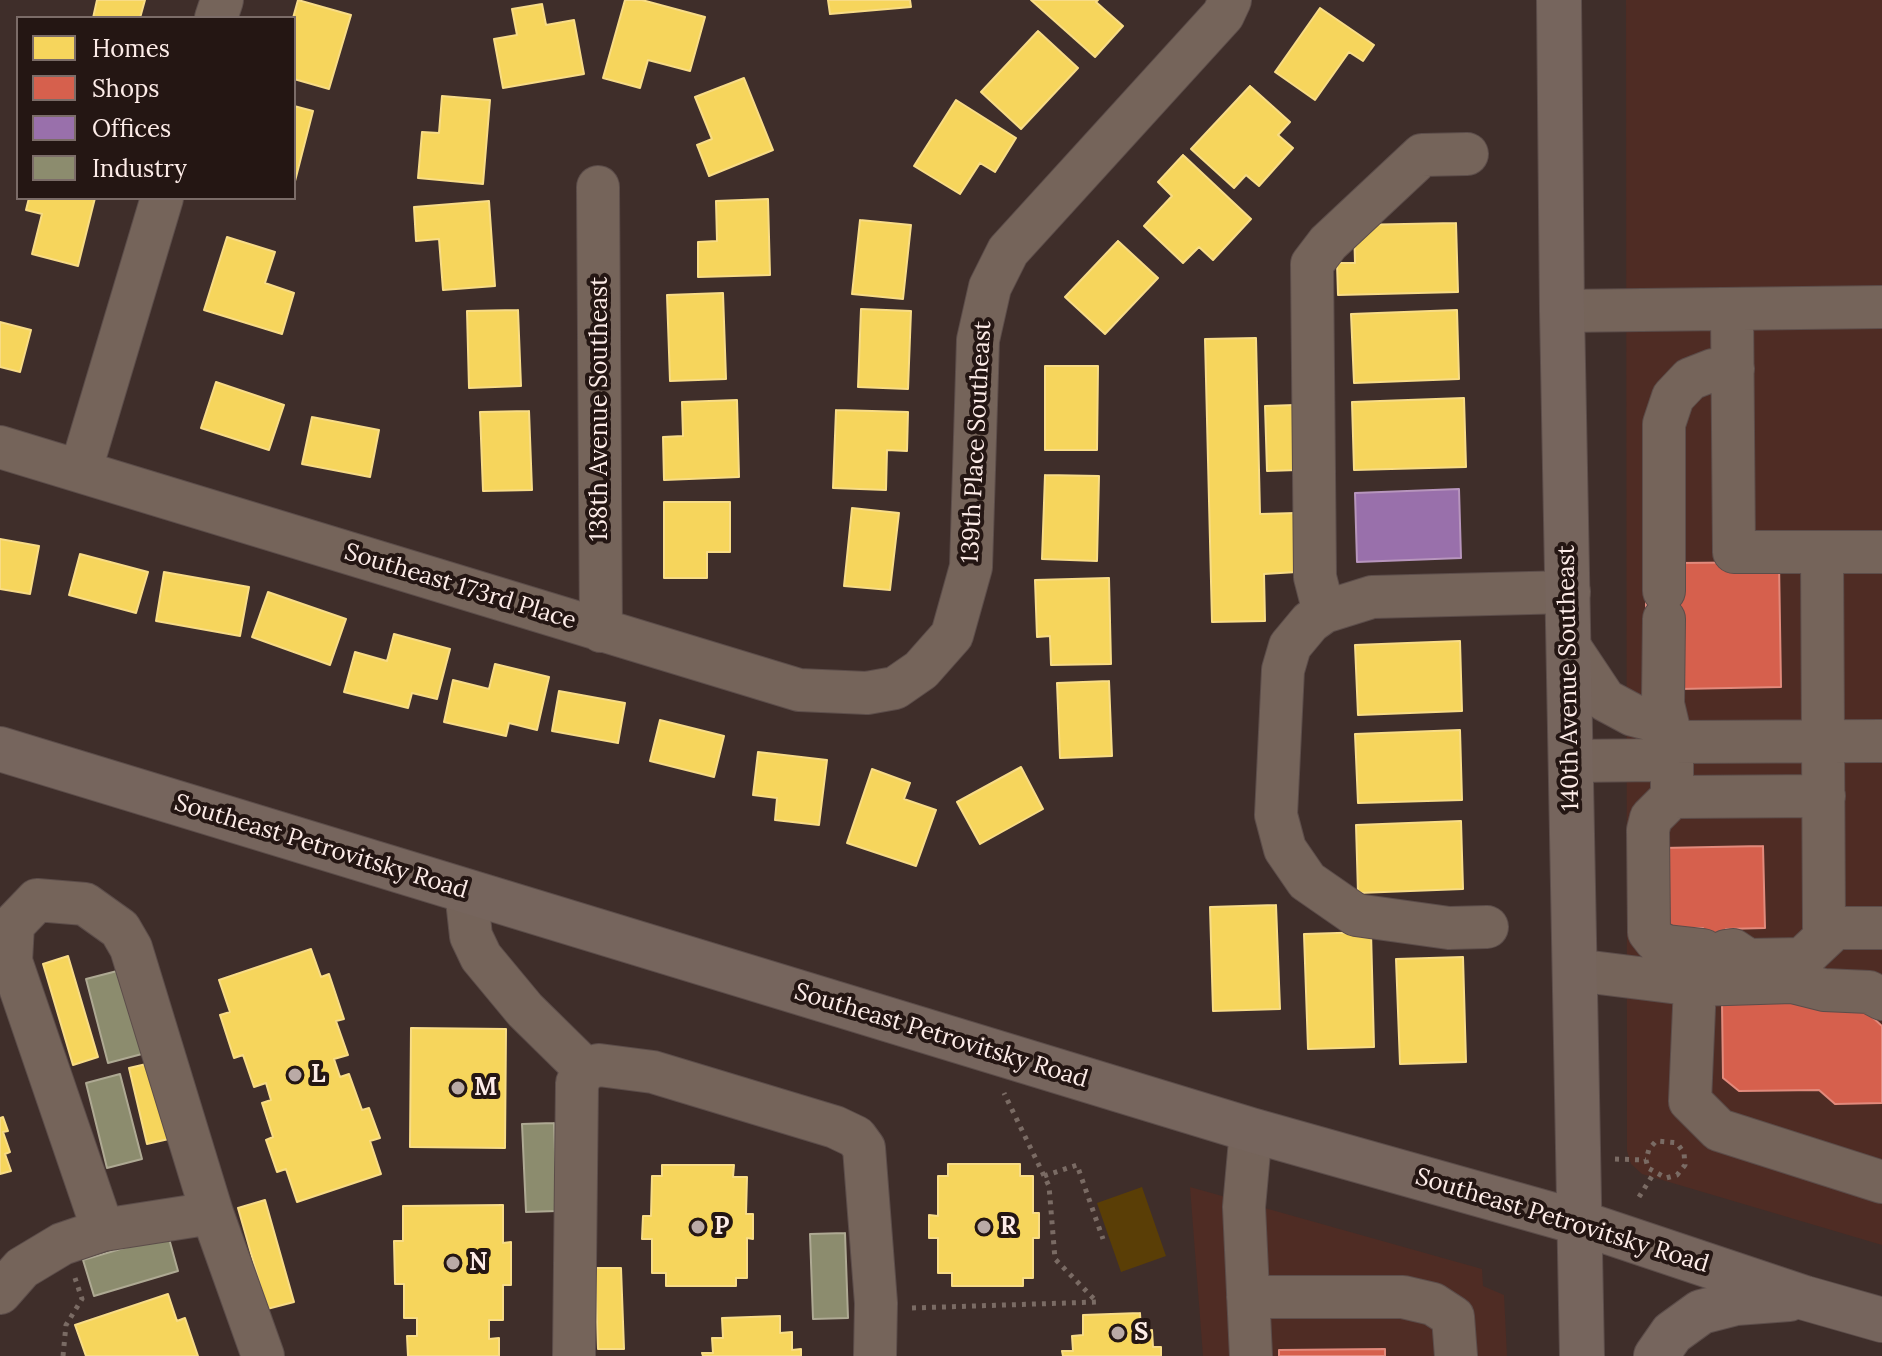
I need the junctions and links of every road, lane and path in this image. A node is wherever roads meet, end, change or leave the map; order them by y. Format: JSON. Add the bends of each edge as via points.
{"nodes":[{"id":1,"x":1230,"y":0,"type":"edge"},
{"id":2,"x":1559,"y":0,"type":"edge"},
{"id":3,"x":1467,"y":154,"type":"dead end"},
{"id":4,"x":598,"y":187,"type":"dead end"},
{"id":5,"x":161,"y":200,"type":"edge"},
{"id":6,"x":1882,"y":307,"type":"edge"},
{"id":7,"x":1732,"y":309,"type":"junction"},
{"id":8,"x":1562,"y":311,"type":"junction"},
{"id":9,"x":1733,"y":369,"type":"junction"},
{"id":10,"x":0,"y":447,"type":"edge"},
{"id":11,"x":81,"y":469,"type":"junction"},
{"id":12,"x":1822,"y":552,"type":"junction"},
{"id":13,"x":1882,"y":552,"type":"edge"},
{"id":14,"x":1569,"y":592,"type":"junction"},
{"id":15,"x":1324,"y":612,"type":"junction"},
{"id":16,"x":601,"y":631,"type":"junction"},
{"id":17,"x":1569,"y":646,"type":"junction"},
{"id":18,"x":921,"y":670,"type":"joint"},
{"id":19,"x":1823,"y":741,"type":"junction"},
{"id":20,"x":1882,"y":741,"type":"edge"},
{"id":21,"x":1672,"y":742,"type":"junction"},
{"id":22,"x":0,"y":749,"type":"edge"},
{"id":23,"x":1570,"y":761,"type":"junction"},
{"id":24,"x":1824,"y":796,"type":"junction"},
{"id":25,"x":1672,"y":797,"type":"junction"},
{"id":26,"x":466,"y":891,"type":"junction"},
{"id":27,"x":1487,"y":927,"type":"dead end"},
{"id":28,"x":1835,"y":928,"type":"junction"},
{"id":29,"x":1882,"y":928,"type":"edge"},
{"id":30,"x":1708,"y":962,"type":"junction"},
{"id":31,"x":1575,"y":970,"type":"junction"},
{"id":32,"x":1882,"y":999,"type":"edge"},
{"id":33,"x":983,"y":1049,"type":"junction"},
{"id":34,"x":585,"y":1069,"type":"junction"},
{"id":35,"x":1251,"y":1130,"type":"junction"},
{"id":36,"x":1687,"y":1137,"type":"dead end"},
{"id":37,"x":1678,"y":1145,"type":"junction"},
{"id":38,"x":1612,"y":1159,"type":"dead end"},
{"id":39,"x":1646,"y":1160,"type":"junction"},
{"id":40,"x":1654,"y":1173,"type":"junction"},
{"id":41,"x":1044,"y":1176,"type":"junction"},
{"id":42,"x":1882,"y":1182,"type":"edge"},
{"id":43,"x":1639,"y":1197,"type":"dead end"},
{"id":44,"x":212,"y":1213,"type":"junction"},
{"id":45,"x":1581,"y":1223,"type":"junction"},
{"id":46,"x":103,"y":1230,"type":"junction"},
{"id":47,"x":1103,"y":1239,"type":"dead end"},
{"id":48,"x":62,"y":1244,"type":"junction"},
{"id":49,"x":0,"y":1293,"type":"edge"},
{"id":50,"x":1248,"y":1297,"type":"junction"},
{"id":51,"x":1805,"y":1298,"type":"junction"},
{"id":52,"x":876,"y":1309,"type":"junction"},
{"id":53,"x":1882,"y":1320,"type":"edge"},
{"id":54,"x":63,"y":1356,"type":"edge"},
{"id":55,"x":263,"y":1356,"type":"edge"},
{"id":56,"x":574,"y":1356,"type":"edge"},
{"id":57,"x":875,"y":1356,"type":"edge"},
{"id":58,"x":1251,"y":1356,"type":"edge"},
{"id":59,"x":1456,"y":1356,"type":"edge"},
{"id":60,"x":1582,"y":1356,"type":"edge"},
{"id":61,"x":1656,"y":1356,"type":"edge"}],
"edges":[{"from":1,"to":18,"type":"street","name":"139th Place Southeast","via":[[1223,15],[1008,251],[990,287],[978,340],[971,567],[952,635]]},
{"from":2,"to":8,"type":"main road","name":"140th Avenue Southeast"},
{"from":3,"to":15,"type":"street","via":[[1422,155],[1312,264],[1315,577]]},
{"from":4,"to":16,"type":"street","name":"138th Avenue Southeast"},
{"from":5,"to":11,"type":"street"},
{"from":6,"to":7,"type":"street"},
{"from":7,"to":8,"type":"street"},
{"from":7,"to":9,"type":"street"},
{"from":8,"to":14,"type":"main road","name":"140th Avenue Southeast"},
{"from":9,"to":12,"type":"street","via":[[1734,552]]},
{"from":9,"to":21,"type":"street","via":[[1690,379],[1673,397],[1664,424],[1663,704]]},
{"from":10,"to":11,"type":"street","name":"Southeast 173rd Place"},
{"from":11,"to":16,"type":"street","name":"Southeast 173rd Place"},
{"from":12,"to":13,"type":"street"},
{"from":12,"to":19,"type":"street"},
{"from":14,"to":15,"type":"street","via":[[1372,597]]},
{"from":14,"to":17,"type":"main road","name":"140th Avenue Southeast"},
{"from":15,"to":27,"type":"street","via":[[1290,646],[1283,670],[1276,815],[1285,849],[1307,881],[1356,915],[1449,928]]},
{"from":16,"to":18,"type":"street","name":"Southeast 173rd Place","via":[[799,690],[867,693],[895,688]]},
{"from":17,"to":21,"type":"street","via":[[1605,700],[1660,722]]},
{"from":17,"to":23,"type":"main road","name":"140th Avenue Southeast"},
{"from":19,"to":20,"type":"street"},
{"from":19,"to":21,"type":"street"},
{"from":19,"to":24,"type":"street"},
{"from":21,"to":23,"type":"street","via":[[1658,760]]},
{"from":21,"to":25,"type":"street"},
{"from":22,"to":26,"type":"main road","name":"Southeast Petrovitsky Road"},
{"from":23,"to":31,"type":"main road","name":"140th Avenue Southeast"},
{"from":24,"to":25,"type":"street"},
{"from":24,"to":28,"type":"street","via":[[1824,928]]},
{"from":25,"to":30,"type":"street","via":[[1651,818],[1648,830],[1649,932],[1656,941]]},
{"from":26,"to":33,"type":"main road","name":"Southeast Petrovitsky Road"},
{"from":26,"to":34,"type":"street","via":[[471,936],[481,957]]},
{"from":28,"to":29,"type":"street"},
{"from":28,"to":30,"type":"street","via":[[1802,959],[1748,960],[1733,950]]},
{"from":30,"to":31,"type":"street"},
{"from":30,"to":32,"type":"street","via":[[1824,990],[1869,992]]},
{"from":30,"to":42,"type":"street","via":[[1690,1101],[1719,1130]]},
{"from":31,"to":45,"type":"main road","name":"140th Avenue Southeast"},
{"from":33,"to":35,"type":"main road","name":"Southeast Petrovitsky Road"},
{"from":33,"to":41,"type":"path"},
{"from":34,"to":52,"type":"street","via":[[599,1065],[653,1072],[856,1137],[864,1148]]},
{"from":34,"to":56,"type":"street","via":[[577,1083]]},
{"from":35,"to":45,"type":"main road","name":"Southeast Petrovitsky Road"},
{"from":35,"to":50,"type":"street","via":[[1244,1207]]},
{"from":36,"to":37,"type":"path"},
{"from":37,"to":39,"type":"path","via":[[1656,1141]]},
{"from":37,"to":40,"type":"path","via":[[1685,1165],[1677,1175]]},
{"from":38,"to":39,"type":"path"},
{"from":39,"to":40,"type":"path"},
{"from":40,"to":43,"type":"path"},
{"from":41,"to":47,"type":"path","via":[[1077,1165]]},
{"from":41,"to":52,"type":"path","via":[[1055,1259],[1097,1302]]},
{"from":44,"to":46,"type":"street"},
{"from":44,"to":46,"type":"street","via":[[131,948],[120,929],[85,904],[37,900],[13,925],[11,961]]},
{"from":44,"to":55,"type":"street"},
{"from":45,"to":51,"type":"main road","name":"Southeast Petrovitsky Road"},
{"from":45,"to":60,"type":"main road","name":"140th Avenue Southeast"},
{"from":46,"to":48,"type":"street"},
{"from":48,"to":49,"type":"street","via":[[22,1268]]},
{"from":48,"to":54,"type":"path","via":[[82,1299],[66,1325]]},
{"from":50,"to":58,"type":"street"},
{"from":50,"to":59,"type":"street","via":[[1403,1297],[1433,1304],[1453,1317]]},
{"from":51,"to":53,"type":"main road","name":"Southeast Petrovitsky Road"},
{"from":51,"to":61,"type":"main road","via":[[1736,1303],[1701,1312],[1672,1333]]},
{"from":52,"to":57,"type":"street"}]}
